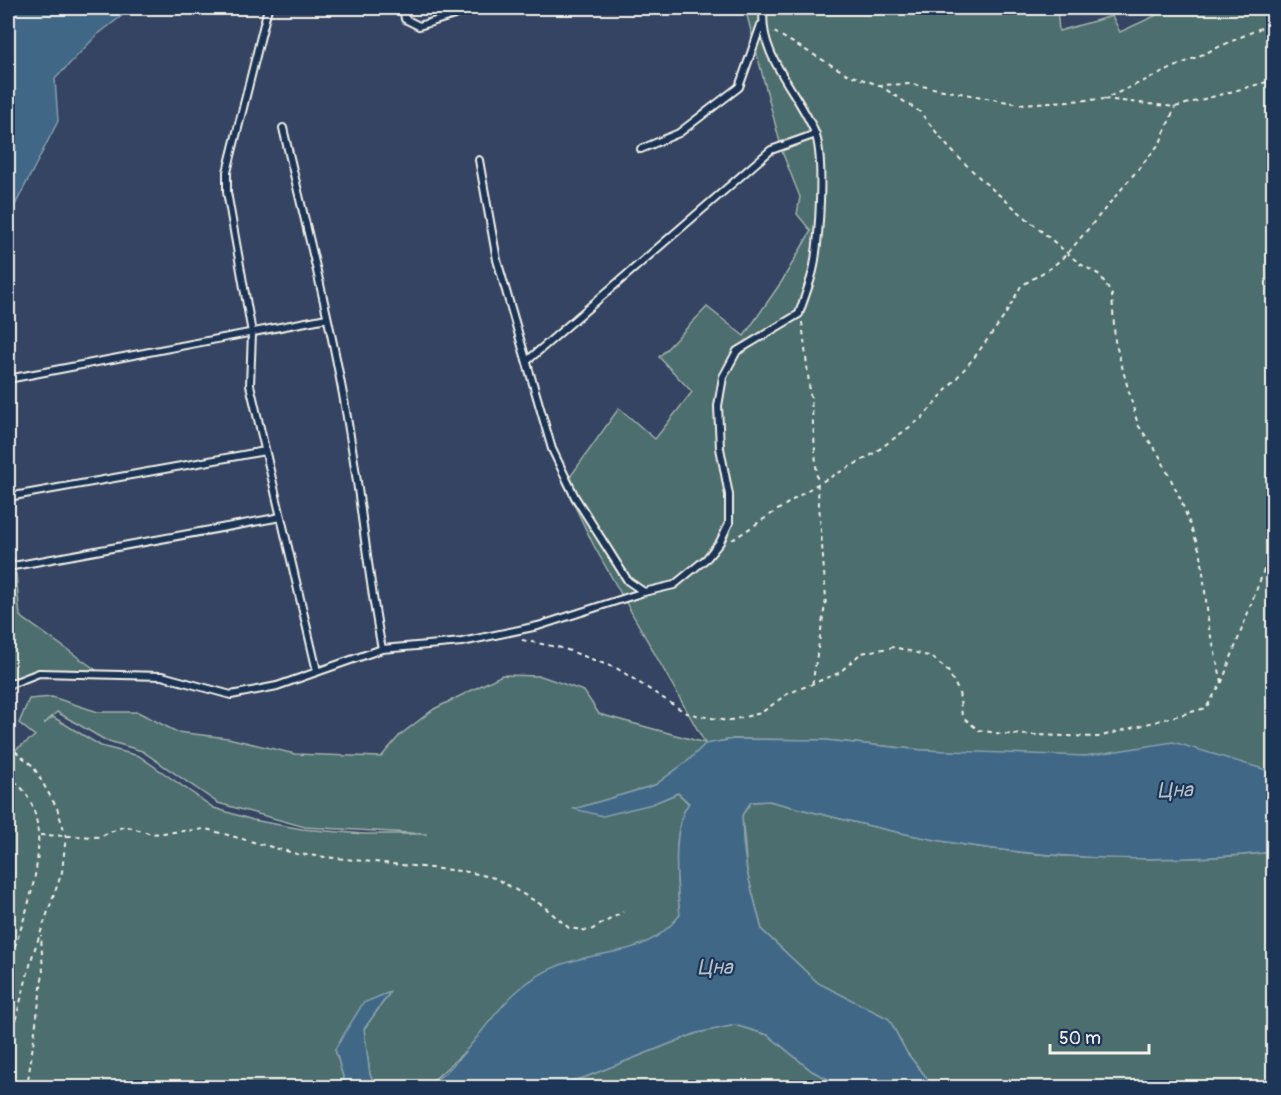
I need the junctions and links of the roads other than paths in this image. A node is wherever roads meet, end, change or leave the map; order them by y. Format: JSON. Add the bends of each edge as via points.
{"nodes":[{"id":1,"x":268,"y":8,"type":"edge"},
{"id":2,"x":403,"y":8,"type":"edge"},
{"id":3,"x":477,"y":8,"type":"edge"},
{"id":4,"x":764,"y":8,"type":"edge"},
{"id":5,"x":762,"y":24,"type":"junction"},
{"id":6,"x":283,"y":128,"type":"dead end"},
{"id":7,"x":816,"y":134,"type":"junction"},
{"id":8,"x":641,"y":149,"type":"dead end"},
{"id":9,"x":479,"y":160,"type":"dead end"},
{"id":10,"x":327,"y":318,"type":"junction"},
{"id":11,"x":252,"y":333,"type":"junction"},
{"id":12,"x":526,"y":361,"type":"junction"},
{"id":13,"x":8,"y":379,"type":"edge"},
{"id":14,"x":266,"y":451,"type":"junction"},
{"id":15,"x":8,"y":497,"type":"edge"},
{"id":16,"x":281,"y":517,"type":"junction"},
{"id":17,"x":8,"y":567,"type":"edge"},
{"id":18,"x":644,"y":592,"type":"junction"},
{"id":19,"x":382,"y":649,"type":"junction"},
{"id":20,"x":316,"y":671,"type":"junction"},
{"id":21,"x":8,"y":685,"type":"edge"}],
"edges":[{"from":1,"to":11,"type":"lane","via":[[227,172],[227,192]]},
{"from":2,"to":3,"type":"lane","via":[[405,19],[419,26]]},
{"from":4,"to":5,"type":"lane"},
{"from":5,"to":7,"type":"lane","via":[[774,59]]},
{"from":5,"to":8,"type":"lane","via":[[739,87],[679,133]]},
{"from":6,"to":10,"type":"lane"},
{"from":7,"to":12,"type":"lane","via":[[771,150]]},
{"from":7,"to":18,"type":"lane","via":[[821,174],[814,266],[799,314],[737,351],[723,377],[718,406],[729,523],[707,558],[675,585]]},
{"from":9,"to":12,"type":"lane","via":[[497,260]]},
{"from":10,"to":11,"type":"lane"},
{"from":10,"to":19,"type":"lane","via":[[350,436],[370,590]]},
{"from":11,"to":13,"type":"lane"},
{"from":11,"to":14,"type":"lane","via":[[250,385]]},
{"from":12,"to":18,"type":"lane","via":[[552,449],[575,497],[628,581]]},
{"from":14,"to":15,"type":"lane"},
{"from":14,"to":16,"type":"lane"},
{"from":16,"to":17,"type":"lane"},
{"from":16,"to":20,"type":"lane"},
{"from":18,"to":19,"type":"lane","via":[[538,626],[462,642]]},
{"from":19,"to":20,"type":"lane"},
{"from":20,"to":21,"type":"lane","via":[[277,687],[231,695],[162,676],[39,673]]}]}
